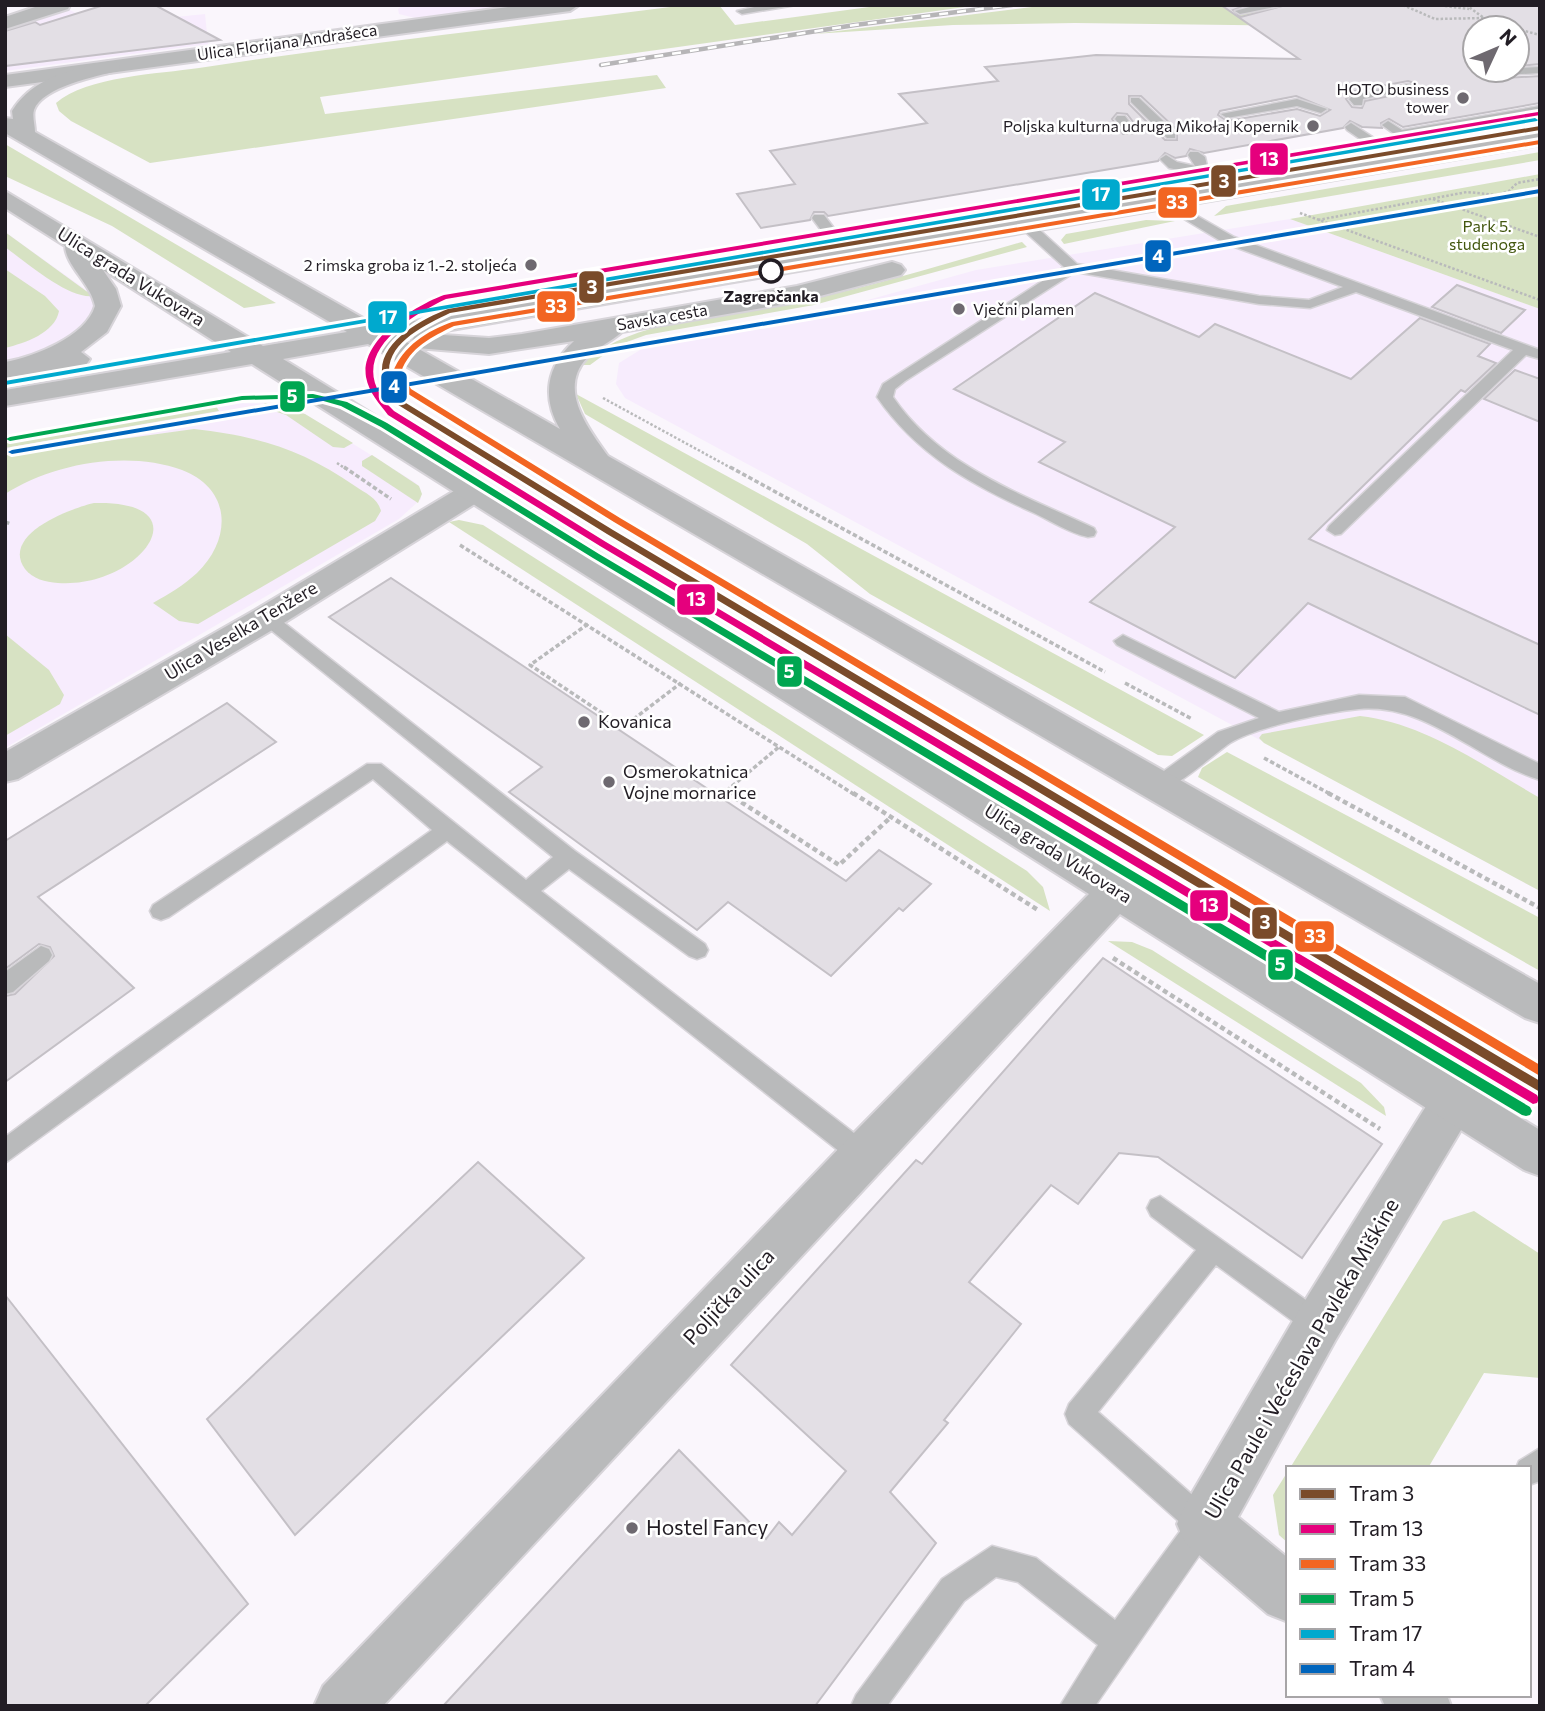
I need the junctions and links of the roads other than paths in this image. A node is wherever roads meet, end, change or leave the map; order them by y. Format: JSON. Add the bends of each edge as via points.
{"nodes":[{"id":1,"x":61,"y":5,"type":"edge"},
{"id":2,"x":569,"y":5,"type":"edge"},
{"id":3,"x":791,"y":5,"type":"edge"},
{"id":4,"x":1279,"y":5,"type":"edge"},
{"id":5,"x":383,"y":9,"type":"dead end"},
{"id":6,"x":742,"y":11,"type":"dead end"},
{"id":7,"x":1240,"y":11,"type":"dead end"},
{"id":8,"x":5,"y":23,"type":"edge"},
{"id":9,"x":370,"y":30,"type":"junction"},
{"id":10,"x":110,"y":67,"type":"junction"},
{"id":11,"x":5,"y":81,"type":"edge"},
{"id":12,"x":1408,"y":87,"type":"dead end"},
{"id":13,"x":1135,"y":100,"type":"dead end"},
{"id":14,"x":1358,"y":103,"type":"dead end"},
{"id":15,"x":1321,"y":109,"type":"dead end"},
{"id":16,"x":1540,"y":109,"type":"edge"},
{"id":17,"x":1227,"y":114,"type":"dead end"},
{"id":18,"x":1388,"y":125,"type":"dead end"},
{"id":19,"x":1351,"y":127,"type":"dead end"},
{"id":20,"x":15,"y":129,"type":"edge"},
{"id":21,"x":1400,"y":134,"type":"junction"},
{"id":22,"x":1171,"y":135,"type":"dead end"},
{"id":23,"x":1540,"y":138,"type":"edge"},
{"id":24,"x":1194,"y":155,"type":"dead end"},
{"id":25,"x":1431,"y":157,"type":"junction"},
{"id":26,"x":1166,"y":159,"type":"dead end"},
{"id":27,"x":1402,"y":162,"type":"junction"},
{"id":28,"x":1202,"y":171,"type":"junction"},
{"id":29,"x":1225,"y":192,"type":"junction"},
{"id":30,"x":5,"y":198,"type":"edge"},
{"id":31,"x":1166,"y":202,"type":"junction"},
{"id":32,"x":819,"y":218,"type":"dead end"},
{"id":33,"x":1026,"y":225,"type":"junction"},
{"id":34,"x":72,"y":240,"type":"junction"},
{"id":35,"x":847,"y":255,"type":"junction"},
{"id":36,"x":1073,"y":267,"type":"junction"},
{"id":37,"x":1354,"y":287,"type":"junction"},
{"id":38,"x":623,"y":324,"type":"junction"},
{"id":39,"x":373,"y":336,"type":"junction"},
{"id":40,"x":173,"y":344,"type":"dead end"},
{"id":41,"x":1523,"y":349,"type":"junction"},
{"id":42,"x":105,"y":354,"type":"dead end"},
{"id":43,"x":257,"y":355,"type":"junction"},
{"id":44,"x":1540,"y":355,"type":"edge"},
{"id":45,"x":11,"y":369,"type":"edge"},
{"id":46,"x":5,"y":398,"type":"edge"},
{"id":47,"x":603,"y":468,"type":"junction"},
{"id":48,"x":475,"y":491,"type":"junction"},
{"id":49,"x":1335,"y":530,"type":"dead end"},
{"id":50,"x":1088,"y":531,"type":"dead end"},
{"id":51,"x":267,"y":618,"type":"junction"},
{"id":52,"x":1123,"y":641,"type":"dead end"},
{"id":53,"x":1277,"y":719,"type":"junction"},
{"id":54,"x":5,"y":769,"type":"edge"},
{"id":55,"x":1540,"y":773,"type":"edge"},
{"id":56,"x":1157,"y":786,"type":"junction"},
{"id":57,"x":447,"y":830,"type":"junction"},
{"id":58,"x":568,"y":857,"type":"junction"},
{"id":59,"x":528,"y":890,"type":"junction"},
{"id":60,"x":1117,"y":891,"type":"junction"},
{"id":61,"x":161,"y":911,"type":"dead end"},
{"id":62,"x":697,"y":950,"type":"dead end"},
{"id":63,"x":41,"y":955,"type":"dead end"},
{"id":64,"x":5,"y":985,"type":"edge"},
{"id":65,"x":1540,"y":1006,"type":"edge"},
{"id":66,"x":1454,"y":1101,"type":"junction"},
{"id":67,"x":5,"y":1152,"type":"edge"},
{"id":68,"x":863,"y":1154,"type":"junction"},
{"id":69,"x":1540,"y":1155,"type":"edge"},
{"id":70,"x":1160,"y":1208,"type":"dead end"},
{"id":71,"x":1213,"y":1248,"type":"junction"},
{"id":72,"x":1318,"y":1324,"type":"junction"},
{"id":73,"x":1204,"y":1524,"type":"junction"},
{"id":74,"x":1286,"y":1592,"type":"edge"},
{"id":75,"x":1118,"y":1642,"type":"junction"},
{"id":76,"x":343,"y":1706,"type":"edge"},
{"id":77,"x":867,"y":1706,"type":"edge"},
{"id":78,"x":1076,"y":1706,"type":"edge"}],
"edges":[{"from":1,"to":8,"type":"main road"},
{"from":2,"to":9,"type":"main road","name":"Ulica Florijana Andrašeca"},
{"from":3,"to":6,"type":"lane"},
{"from":4,"to":7,"type":"lane"},
{"from":5,"to":9,"type":"main road","via":[[370,21]]},
{"from":9,"to":10,"type":"main road","name":"Ulica Florijana Andrašeca"},
{"from":10,"to":11,"type":"main road","name":"Ulica Florijana Andrašeca"},
{"from":10,"to":20,"type":"main road","via":[[55,84],[26,103]]},
{"from":12,"to":14,"type":"lane","via":[[1359,96],[1355,99]]},
{"from":13,"to":22,"type":"lane"},
{"from":15,"to":17,"type":"lane","via":[[1297,102]]},
{"from":16,"to":21,"type":"lane"},
{"from":18,"to":21,"type":"lane"},
{"from":19,"to":27,"type":"lane"},
{"from":20,"to":39,"type":"main road"},
{"from":21,"to":25,"type":"lane"},
{"from":23,"to":25,"type":"main road","name":"Savska cesta"},
{"from":24,"to":28,"type":"lane"},
{"from":25,"to":27,"type":"main road","name":"Savska cesta"},
{"from":26,"to":28,"type":"lane"},
{"from":27,"to":29,"type":"main road","name":"Savska cesta"},
{"from":28,"to":29,"type":"lane"},
{"from":29,"to":31,"type":"main road","name":"Savska cesta"},
{"from":30,"to":34,"type":"main road","name":"Ulica grada Vukovara"},
{"from":31,"to":33,"type":"main road","name":"Savska cesta"},
{"from":31,"to":37,"type":"lane","via":[[1229,240]]},
{"from":32,"to":35,"type":"lane"},
{"from":33,"to":35,"type":"main road","name":"Savska cesta"},
{"from":33,"to":36,"type":"lane"},
{"from":33,"to":38,"type":"main road","name":"Savska cesta","via":[[981,243],[835,285]]},
{"from":34,"to":43,"type":"main road","name":"Ulica grada Vukovara"},
{"from":34,"to":45,"type":"main road","via":[[106,293],[106,316],[75,345]]},
{"from":35,"to":39,"type":"main road","name":"Savska cesta"},
{"from":36,"to":37,"type":"lane","via":[[1259,300],[1310,304]]},
{"from":36,"to":50,"type":"lane","via":[[900,378],[888,387],[885,397],[893,412],[938,455]]},
{"from":37,"to":41,"type":"lane"},
{"from":38,"to":39,"type":"main road","name":"Savska cesta","via":[[489,346]]},
{"from":38,"to":47,"type":"main road","via":[[577,353],[561,373],[558,388],[572,426]]},
{"from":39,"to":43,"type":"main road","name":"Savska cesta"},
{"from":39,"to":47,"type":"main road"},
{"from":40,"to":43,"type":"main road","via":[[200,343]]},
{"from":41,"to":44,"type":"lane"},
{"from":41,"to":49,"type":"lane"},
{"from":42,"to":45,"type":"main road"},
{"from":43,"to":46,"type":"main road","name":"Savska cesta"},
{"from":43,"to":48,"type":"main road","name":"Ulica grada Vukovara"},
{"from":47,"to":56,"type":"main road"},
{"from":48,"to":51,"type":"main road","name":"Ulica Veselka Tenžere"},
{"from":48,"to":60,"type":"main road","name":"Ulica grada Vukovara"},
{"from":51,"to":54,"type":"main road","name":"Ulica Veselka Tenžere"},
{"from":51,"to":58,"type":"lane"},
{"from":52,"to":53,"type":"lane"},
{"from":53,"to":55,"type":"lane","via":[[1359,702],[1405,704]]},
{"from":53,"to":56,"type":"lane","via":[[1224,737]]},
{"from":56,"to":65,"type":"main road"},
{"from":57,"to":59,"type":"lane"},
{"from":57,"to":61,"type":"lane","via":[[374,769]]},
{"from":57,"to":67,"type":"lane"},
{"from":58,"to":59,"type":"lane"},
{"from":58,"to":62,"type":"lane"},
{"from":59,"to":68,"type":"lane"},
{"from":60,"to":66,"type":"main road","name":"Ulica grada Vukovara"},
{"from":60,"to":68,"type":"main road","name":"Poljička ulica"},
{"from":63,"to":64,"type":"lane"},
{"from":66,"to":69,"type":"main road","name":"Ulica grada Vukovara"},
{"from":66,"to":72,"type":"main road","name":"Ulica Paule i Većeslava Pavleka Miškine"},
{"from":68,"to":76,"type":"main road","name":"Poljička ulica"},
{"from":70,"to":71,"type":"lane"},
{"from":71,"to":72,"type":"lane"},
{"from":71,"to":73,"type":"lane","via":[[1079,1414]]},
{"from":72,"to":73,"type":"main road","name":"Ulica Paule i Većeslava Pavleka Miškine"},
{"from":73,"to":74,"type":"main road","name":"Ulica Paule i Većeslava Pavleka Miškine"},
{"from":73,"to":75,"type":"lane"},
{"from":75,"to":77,"type":"lane","via":[[1025,1569],[992,1561],[953,1590]]},
{"from":75,"to":78,"type":"lane"}]}
